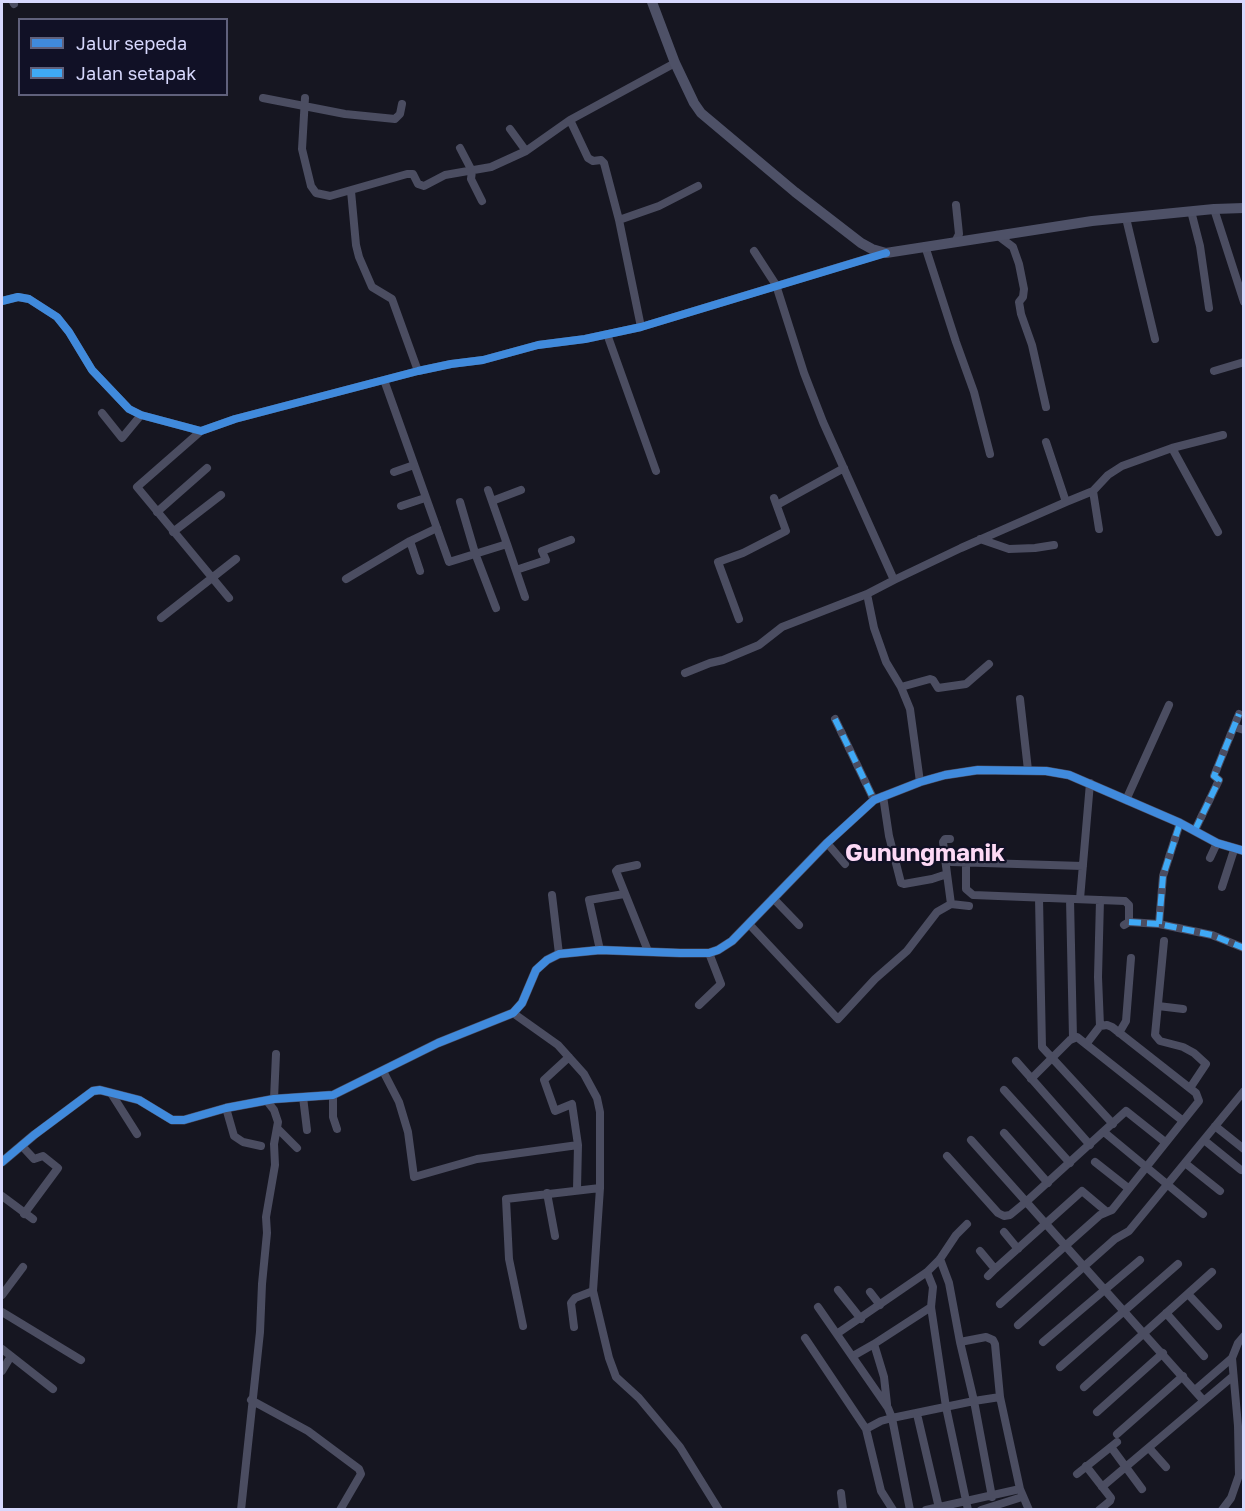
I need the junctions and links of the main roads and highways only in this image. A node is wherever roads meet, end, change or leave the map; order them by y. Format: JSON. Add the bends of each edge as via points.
{"nodes":[{"id":1,"x":652,"y":2,"type":"edge"},
{"id":2,"x":1244,"y":208,"type":"edge"}],
"edges":[{"from":1,"to":2,"type":"main road","via":[[694,104],[714,126],[872,249],[886,253],[1126,218]]}]}
